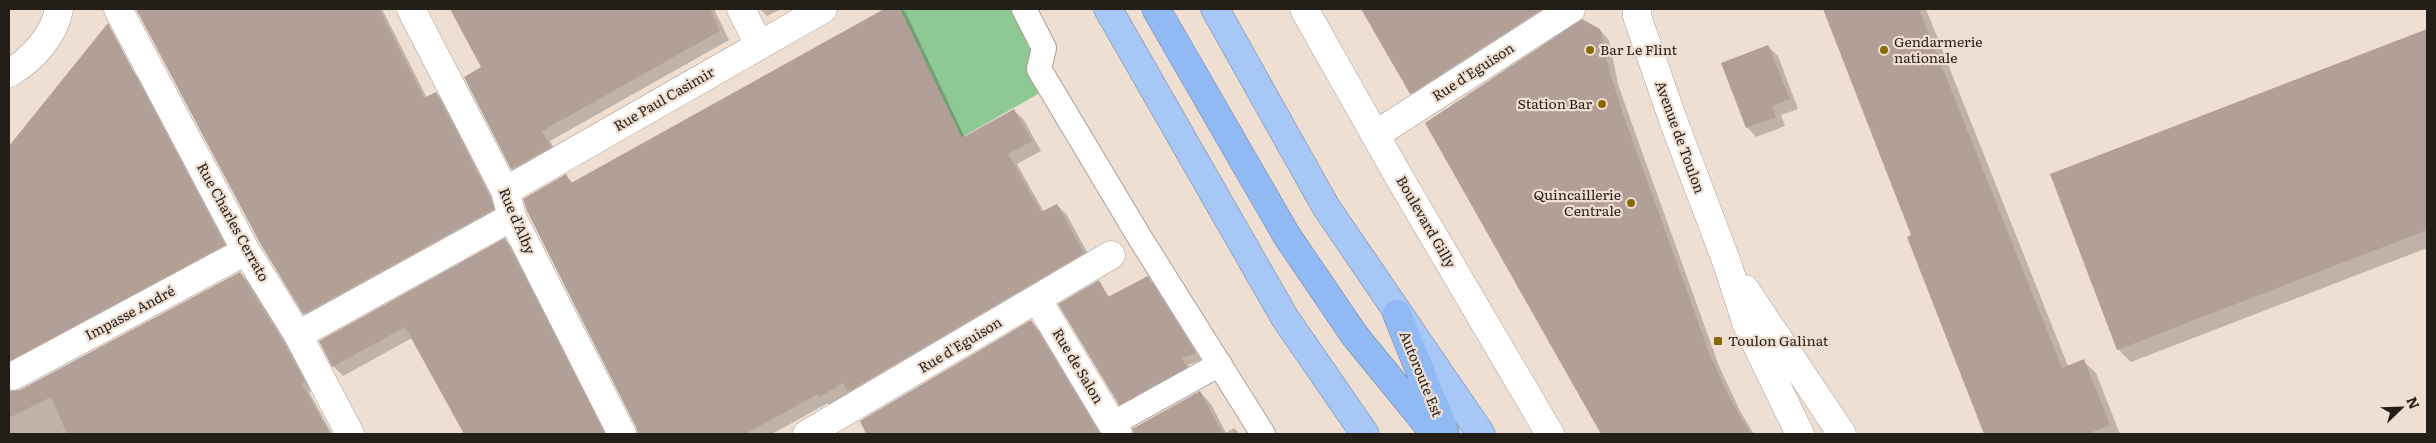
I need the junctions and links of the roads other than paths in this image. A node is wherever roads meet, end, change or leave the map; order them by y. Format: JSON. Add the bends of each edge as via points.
{"nodes":[{"id":1,"x":118,"y":9,"type":"edge"},
{"id":2,"x":411,"y":9,"type":"edge"},
{"id":3,"x":741,"y":9,"type":"edge"},
{"id":4,"x":823,"y":9,"type":"edge"},
{"id":5,"x":1024,"y":9,"type":"edge"},
{"id":6,"x":1108,"y":9,"type":"edge"},
{"id":7,"x":1156,"y":9,"type":"edge"},
{"id":8,"x":1214,"y":9,"type":"edge"},
{"id":9,"x":1304,"y":9,"type":"edge"},
{"id":10,"x":1571,"y":9,"type":"edge"},
{"id":11,"x":1637,"y":9,"type":"edge"},
{"id":12,"x":60,"y":10,"type":"edge"},
{"id":13,"x":759,"y":45,"type":"junction"},
{"id":14,"x":9,"y":72,"type":"edge"},
{"id":15,"x":1376,"y":135,"type":"junction"},
{"id":16,"x":505,"y":191,"type":"junction"},
{"id":17,"x":512,"y":217,"type":"junction"},
{"id":18,"x":1140,"y":238,"type":"junction"},
{"id":19,"x":246,"y":251,"type":"junction"},
{"id":20,"x":1112,"y":255,"type":"joint"},
{"id":21,"x":1727,"y":263,"type":"junction"},
{"id":22,"x":1037,"y":299,"type":"junction"},
{"id":23,"x":1398,"y":314,"type":"junction"},
{"id":24,"x":298,"y":335,"type":"junction"},
{"id":25,"x":1220,"y":364,"type":"junction"},
{"id":26,"x":13,"y":376,"type":"dead end"},
{"id":27,"x":843,"y":426,"type":"edge"},
{"id":28,"x":1115,"y":429,"type":"edge"},
{"id":29,"x":350,"y":434,"type":"edge"},
{"id":30,"x":622,"y":434,"type":"edge"},
{"id":31,"x":807,"y":434,"type":"edge"},
{"id":32,"x":1263,"y":434,"type":"edge"},
{"id":33,"x":1365,"y":434,"type":"edge"},
{"id":34,"x":1435,"y":434,"type":"edge"},
{"id":35,"x":1446,"y":434,"type":"edge"},
{"id":36,"x":1481,"y":434,"type":"edge"},
{"id":37,"x":1550,"y":434,"type":"edge"},
{"id":38,"x":1800,"y":434,"type":"edge"},
{"id":39,"x":1842,"y":434,"type":"edge"}],
"edges":[{"from":1,"to":19,"type":"street","name":"Rue Charles Cerrato"},
{"from":2,"to":16,"type":"street","name":"Rue d'Alby"},
{"from":3,"to":13,"type":"street"},
{"from":4,"to":13,"type":"street","name":"Rue Paul Casimir"},
{"from":5,"to":18,"type":"street","via":[[1044,48],[1039,69]]},
{"from":6,"to":33,"type":"highway","via":[[1285,318]]},
{"from":7,"to":34,"type":"highway","via":[[1287,236],[1355,336]]},
{"from":8,"to":23,"type":"highway","via":[[1326,207]]},
{"from":9,"to":15,"type":"street","name":"Boulevard Gilly"},
{"from":10,"to":15,"type":"street","name":"Rue d'Eguison"},
{"from":11,"to":21,"type":"street","name":"Avenue de Toulon","via":[[1669,109]]},
{"from":12,"to":14,"type":"street","via":[[36,52]]},
{"from":13,"to":16,"type":"street","name":"Rue Paul Casimir"},
{"from":15,"to":37,"type":"street","name":"Boulevard Gilly"},
{"from":16,"to":17,"type":"street","name":"Rue d'Alby"},
{"from":17,"to":24,"type":"street"},
{"from":17,"to":30,"type":"street","name":"Rue d'Alby"},
{"from":18,"to":20,"type":"street"},
{"from":18,"to":25,"type":"street"},
{"from":19,"to":24,"type":"street","name":"Rue Charles Cerrato"},
{"from":19,"to":26,"type":"street","name":"Impasse André"},
{"from":20,"to":22,"type":"street","name":"Rue d'Eguison"},
{"from":21,"to":38,"type":"street","name":"Avenue de Toulon","via":[[1747,325]]},
{"from":21,"to":39,"type":"street","name":"Avenue de Toulon"},
{"from":22,"to":27,"type":"street","name":"Rue d'Eguison"},
{"from":22,"to":28,"type":"street","name":"Rue de Salon"},
{"from":23,"to":35,"type":"highway","name":"Autoroute Est"},
{"from":23,"to":36,"type":"highway"},
{"from":24,"to":29,"type":"street","name":"Rue Charles Cerrato"},
{"from":25,"to":28,"type":"street"},
{"from":25,"to":32,"type":"street"},
{"from":27,"to":31,"type":"street","name":"Rue d'Eguison"}]}
